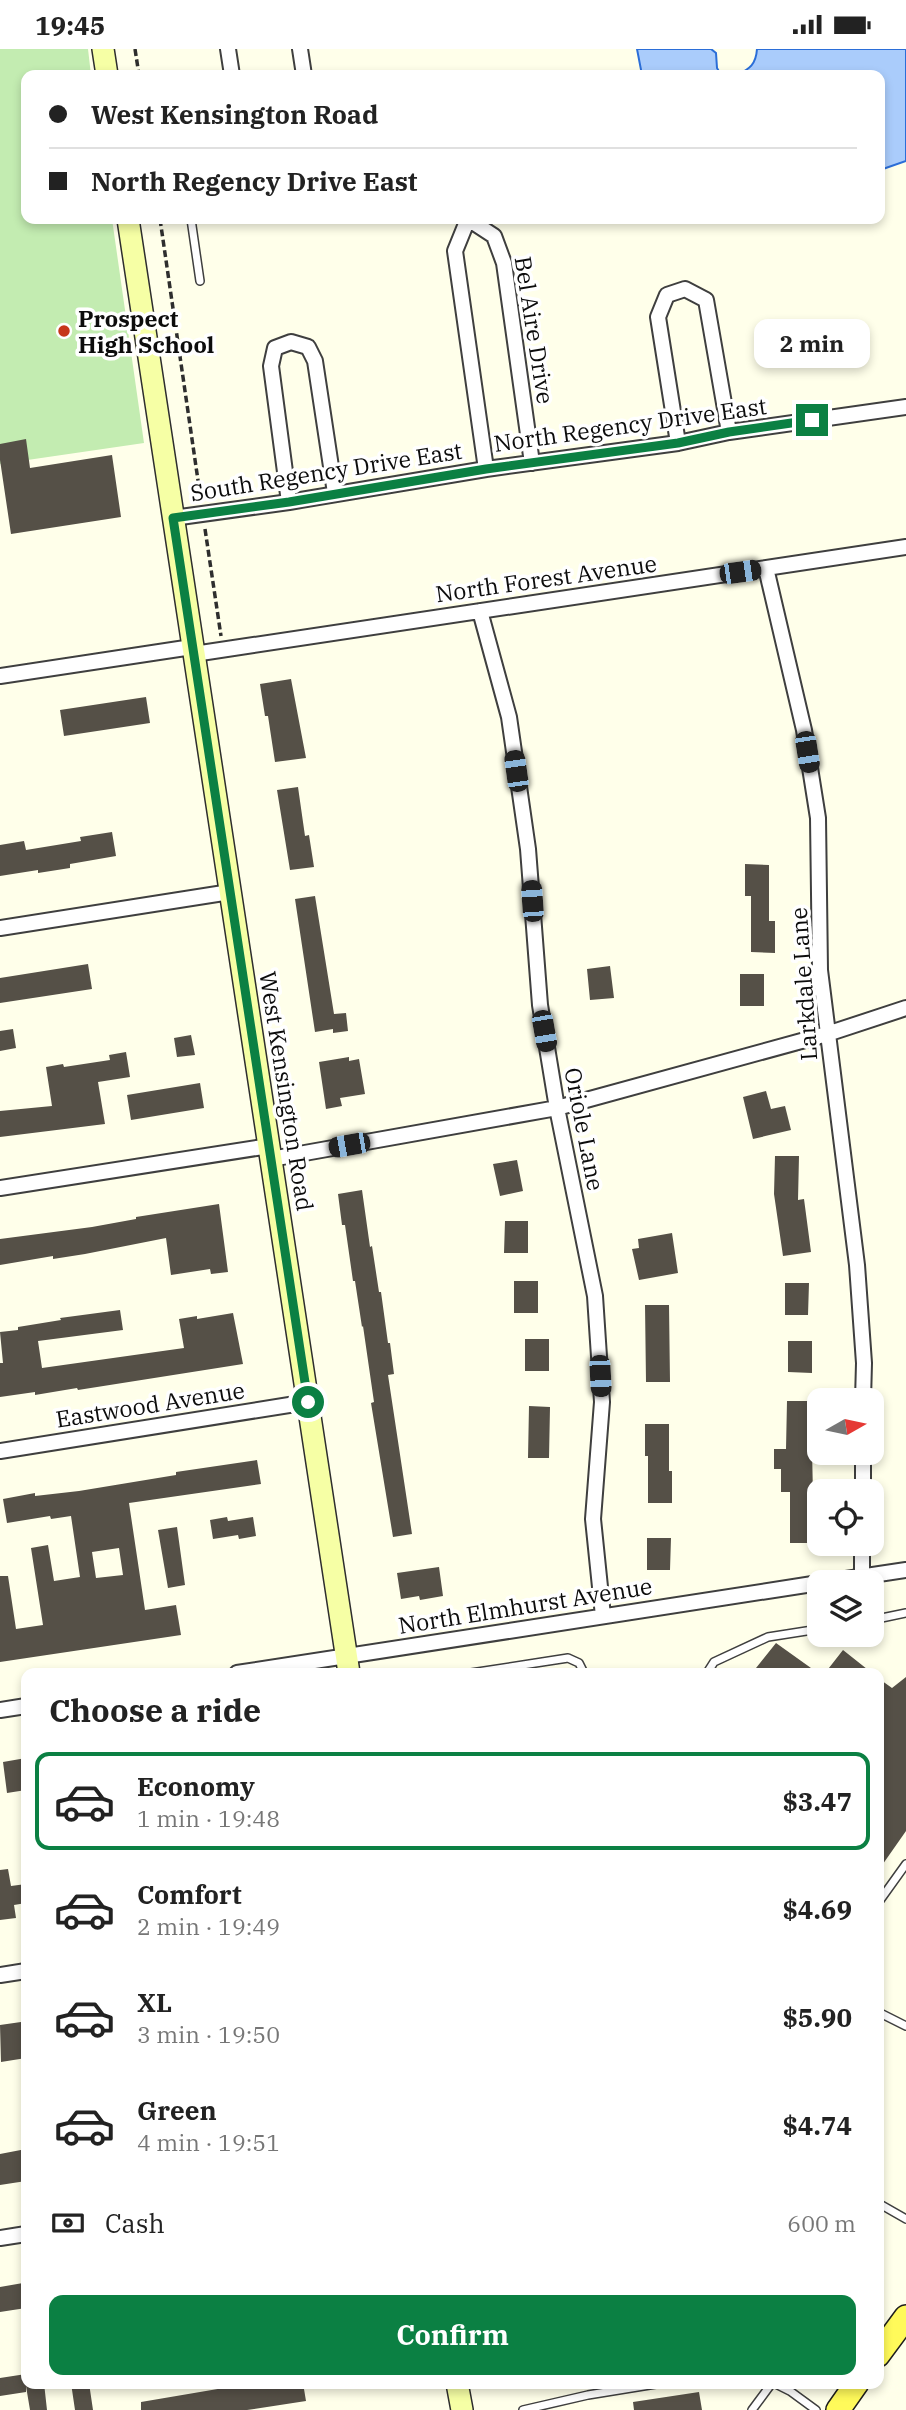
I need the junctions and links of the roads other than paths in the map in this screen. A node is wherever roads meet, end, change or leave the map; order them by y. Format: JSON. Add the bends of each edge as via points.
{"nodes":[{"id":1,"x":103,"y":49,"type":"edge"},
{"id":2,"x":228,"y":49,"type":"edge"},
{"id":3,"x":300,"y":49,"type":"edge"},
{"id":4,"x":106,"y":70,"type":"edge"},
{"id":5,"x":231,"y":70,"type":"edge"},
{"id":6,"x":303,"y":70,"type":"edge"},
{"id":7,"x":129,"y":224,"type":"edge"},
{"id":8,"x":192,"y":224,"type":"edge"},
{"id":9,"x":466,"y":224,"type":"edge"},
{"id":10,"x":476,"y":224,"type":"edge"},
{"id":11,"x":200,"y":281,"type":"dead end"},
{"id":12,"x":906,"y":407,"type":"edge"},
{"id":13,"x":729,"y":432,"type":"junction"},
{"id":14,"x":678,"y":443,"type":"junction"},
{"id":15,"x":532,"y":463,"type":"junction"},
{"id":16,"x":486,"y":469,"type":"junction"},
{"id":17,"x":335,"y":493,"type":"junction"},
{"id":18,"x":289,"y":502,"type":"junction"},
{"id":19,"x":173,"y":518,"type":"junction"},
{"id":20,"x":906,"y":548,"type":"edge"},
{"id":21,"x":766,"y":568,"type":"junction"},
{"id":22,"x":480,"y":611,"type":"junction"},
{"id":23,"x":193,"y":650,"type":"junction"},
{"id":24,"x":0,"y":675,"type":"edge"},
{"id":25,"x":230,"y":892,"type":"junction"},
{"id":26,"x":0,"y":927,"type":"edge"},
{"id":27,"x":906,"y":1008,"type":"edge"},
{"id":28,"x":827,"y":1034,"type":"junction"},
{"id":29,"x":557,"y":1108,"type":"junction"},
{"id":30,"x":270,"y":1152,"type":"junction"},
{"id":31,"x":0,"y":1188,"type":"edge"},
{"id":32,"x":863,"y":1388,"type":"edge"},
{"id":33,"x":308,"y":1402,"type":"junction"},
{"id":34,"x":0,"y":1451,"type":"edge"},
{"id":35,"x":906,"y":1570,"type":"edge"},
{"id":36,"x":884,"y":1573,"type":"edge"},
{"id":37,"x":807,"y":1585,"type":"edge"},
{"id":38,"x":906,"y":1613,"type":"edge"},
{"id":39,"x":603,"y":1616,"type":"junction"},
{"id":40,"x":884,"y":1618,"type":"edge"},
{"id":41,"x":807,"y":1631,"type":"edge"},
{"id":42,"x":348,"y":1665,"type":"edge"},
{"id":43,"x":306,"y":1668,"type":"edge"},
{"id":44,"x":503,"y":1668,"type":"edge"},
{"id":45,"x":582,"y":1668,"type":"edge"},
{"id":46,"x":710,"y":1668,"type":"edge"},
{"id":47,"x":21,"y":1707,"type":"edge"},
{"id":48,"x":0,"y":1710,"type":"edge"},
{"id":49,"x":906,"y":1864,"type":"edge"},
{"id":50,"x":884,"y":1895,"type":"edge"},
{"id":51,"x":21,"y":1972,"type":"edge"},
{"id":52,"x":0,"y":1975,"type":"edge"},
{"id":53,"x":884,"y":2016,"type":"edge"},
{"id":54,"x":906,"y":2026,"type":"edge"},
{"id":55,"x":884,"y":2206,"type":"edge"},
{"id":56,"x":906,"y":2219,"type":"edge"},
{"id":57,"x":21,"y":2235,"type":"edge"},
{"id":58,"x":0,"y":2238,"type":"edge"},
{"id":59,"x":906,"y":2318,"type":"edge"},
{"id":60,"x":884,"y":2347,"type":"edge"},
{"id":61,"x":458,"y":2389,"type":"edge"},
{"id":62,"x":625,"y":2389,"type":"edge"},
{"id":63,"x":768,"y":2389,"type":"edge"},
{"id":64,"x":793,"y":2389,"type":"edge"},
{"id":65,"x":853,"y":2389,"type":"edge"},
{"id":66,"x":461,"y":2410,"type":"edge"},
{"id":67,"x":523,"y":2410,"type":"edge"},
{"id":68,"x":752,"y":2410,"type":"edge"},
{"id":69,"x":816,"y":2410,"type":"edge"},
{"id":70,"x":838,"y":2410,"type":"edge"}],
"edges":[{"from":1,"to":4,"type":"main road"},
{"from":2,"to":5,"type":"street"},
{"from":3,"to":6,"type":"street"},
{"from":7,"to":19,"type":"main road","name":"West Kensington Road"},
{"from":8,"to":11,"type":"lane"},
{"from":9,"to":16,"type":"street","name":"Bel Aire Drive","via":[[455,251]]},
{"from":10,"to":15,"type":"street","name":"Bel Aire Drive","via":[[494,236],[504,263]]},
{"from":12,"to":13,"type":"street","name":"North Regency Drive East"},
{"from":13,"to":14,"type":"street","name":"North Regency Drive East"},
{"from":13,"to":14,"type":"street","via":[[706,300],[685,289],[667,295],[658,317]]},
{"from":14,"to":15,"type":"street","name":"North Regency Drive East"},
{"from":15,"to":16,"type":"street","name":"North Regency Drive East"},
{"from":16,"to":17,"type":"street","name":"South Regency Drive East"},
{"from":17,"to":18,"type":"street","name":"South Regency Drive East"},
{"from":17,"to":18,"type":"street","via":[[315,361],[308,347],[291,342],[275,348],[271,366]]},
{"from":18,"to":19,"type":"street","name":"South Regency Drive East"},
{"from":19,"to":23,"type":"main road","name":"West Kensington Road"},
{"from":20,"to":21,"type":"street","name":"North Forest Avenue"},
{"from":21,"to":22,"type":"street","name":"North Forest Avenue"},
{"from":21,"to":28,"type":"street","name":"Larkdale Lane","via":[[804,730],[818,818],[820,970]]},
{"from":22,"to":23,"type":"street","name":"North Forest Avenue"},
{"from":22,"to":29,"type":"street","name":"Oriole Lane","via":[[509,717],[528,849],[540,1005]]},
{"from":23,"to":24,"type":"street","name":"North Forest Avenue"},
{"from":23,"to":25,"type":"main road","name":"West Kensington Road"},
{"from":25,"to":26,"type":"street"},
{"from":25,"to":30,"type":"main road","name":"West Kensington Road"},
{"from":27,"to":28,"type":"street"},
{"from":28,"to":29,"type":"street"},
{"from":28,"to":32,"type":"street","name":"Larkdale Lane","via":[[857,1265]]},
{"from":29,"to":30,"type":"street"},
{"from":29,"to":39,"type":"street","name":"Oriole Lane","via":[[595,1296],[602,1402],[593,1519]]},
{"from":30,"to":31,"type":"street"},
{"from":30,"to":33,"type":"main road","name":"West Kensington Road"},
{"from":33,"to":34,"type":"street","name":"Eastwood Avenue"},
{"from":33,"to":42,"type":"main road","name":"West Kensington Road"},
{"from":35,"to":36,"type":"street"},
{"from":37,"to":39,"type":"street","name":"North Elmhurst Avenue"},
{"from":38,"to":40,"type":"lane"},
{"from":39,"to":42,"type":"street","name":"North Elmhurst Avenue"},
{"from":41,"to":46,"type":"lane","via":[[768,1637]]},
{"from":42,"to":43,"type":"street","name":"North Elmhurst Avenue"},
{"from":44,"to":45,"type":"lane","via":[[568,1658]]},
{"from":47,"to":48,"type":"street"},
{"from":49,"to":50,"type":"lane"},
{"from":51,"to":52,"type":"street"},
{"from":53,"to":54,"type":"lane"},
{"from":55,"to":56,"type":"lane"},
{"from":57,"to":58,"type":"street"},
{"from":59,"to":60,"type":"main road"},
{"from":61,"to":66,"type":"main road"},
{"from":62,"to":67,"type":"lane"},
{"from":63,"to":68,"type":"lane"},
{"from":64,"to":69,"type":"lane"},
{"from":65,"to":70,"type":"main road"}]}
